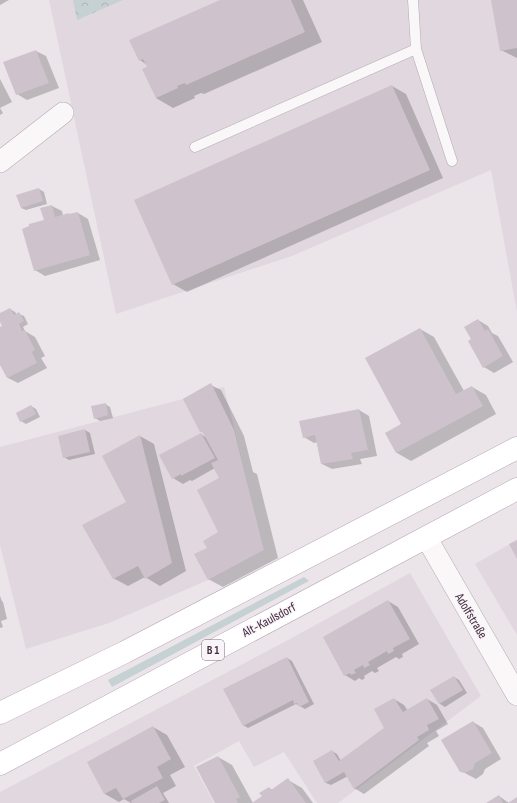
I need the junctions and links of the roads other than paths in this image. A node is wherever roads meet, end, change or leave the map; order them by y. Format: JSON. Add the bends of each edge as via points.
{"nodes":[{"id":1,"x":413,"y":0,"type":"edge"},
{"id":2,"x":416,"y":49,"type":"junction"},
{"id":3,"x":62,"y":113,"type":"dead end"},
{"id":4,"x":195,"y":146,"type":"dead end"},
{"id":5,"x":452,"y":161,"type":"dead end"},
{"id":6,"x":0,"y":162,"type":"edge"},
{"id":7,"x":517,"y":448,"type":"edge"},
{"id":8,"x":517,"y":489,"type":"edge"},
{"id":9,"x":426,"y":537,"type":"junction"},
{"id":10,"x":517,"y":695,"type":"edge"},
{"id":11,"x":0,"y":713,"type":"edge"},
{"id":12,"x":0,"y":764,"type":"edge"}],
"edges":[{"from":1,"to":2,"type":"lane"},
{"from":2,"to":4,"type":"lane"},
{"from":2,"to":5,"type":"lane"},
{"from":3,"to":6,"type":"street"},
{"from":7,"to":11,"type":"main road","via":[[137,646]]},
{"from":8,"to":9,"type":"main road","name":"Alt-Kaulsdorf","number":"B 1"},
{"from":9,"to":10,"type":"street","name":"Adolfstraße"},
{"from":9,"to":12,"type":"main road","name":"Alt-Kaulsdorf","number":"B 1"}]}
